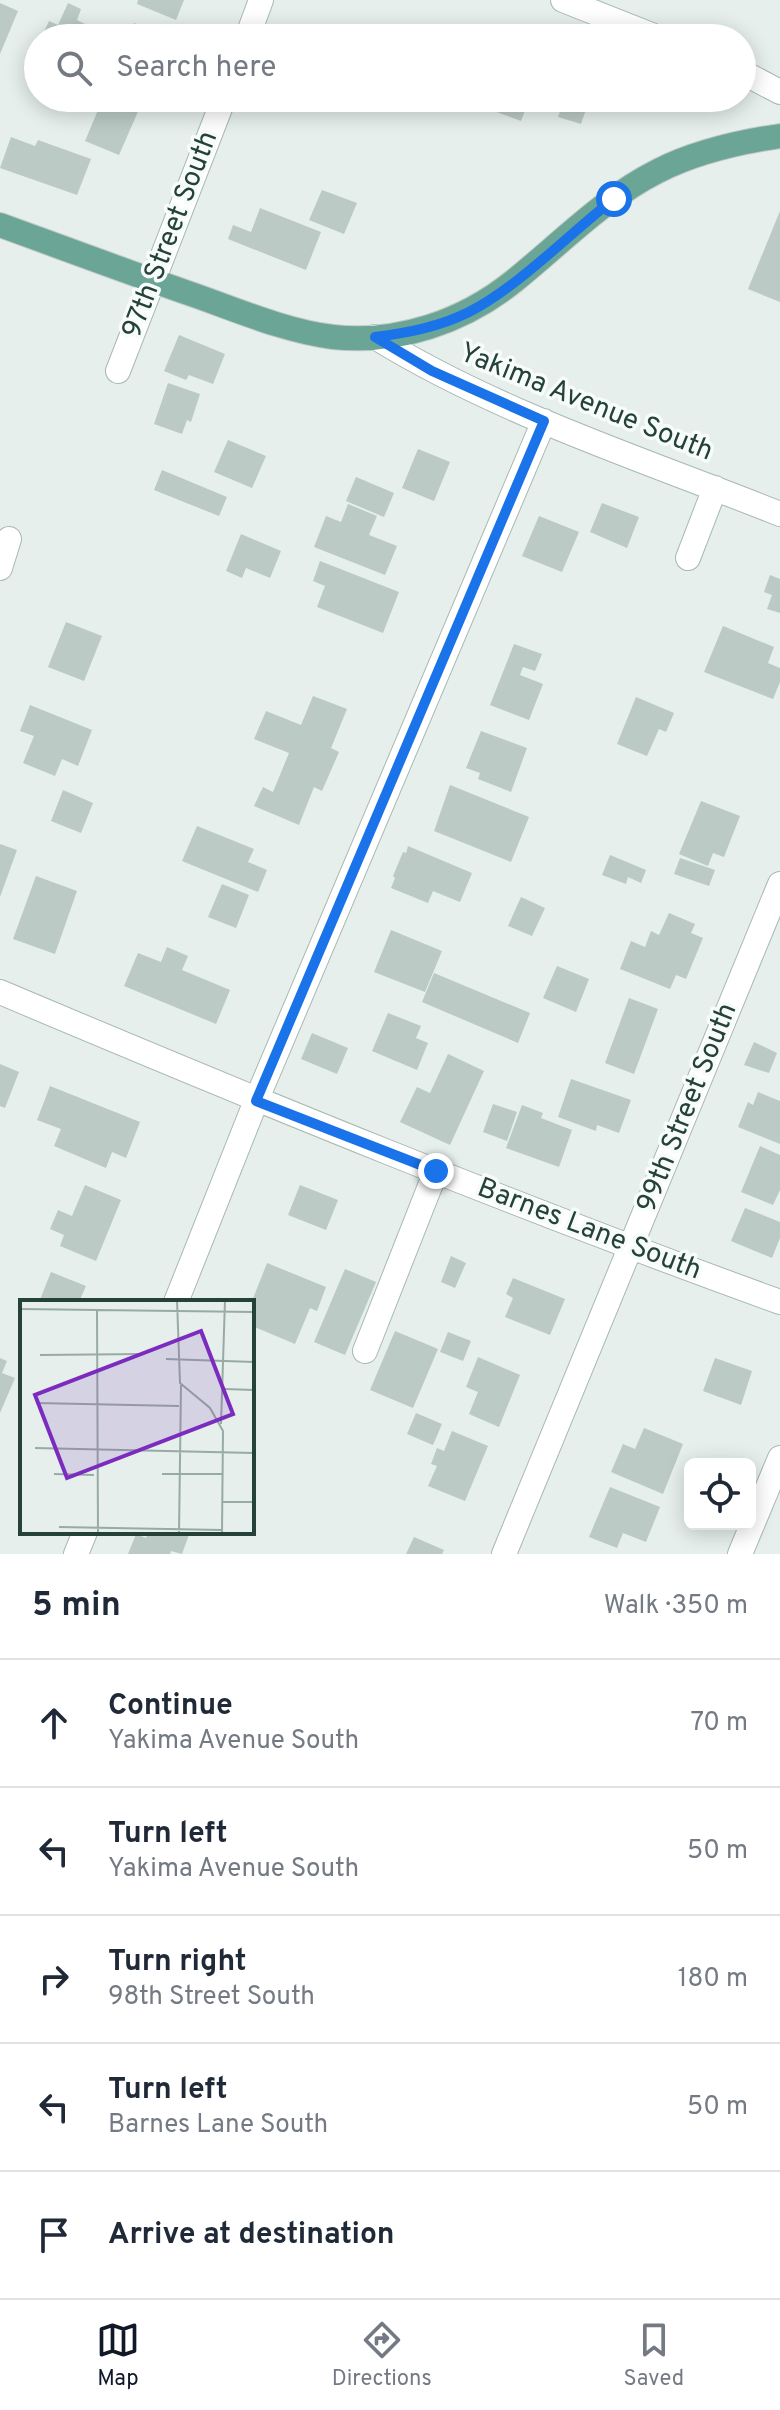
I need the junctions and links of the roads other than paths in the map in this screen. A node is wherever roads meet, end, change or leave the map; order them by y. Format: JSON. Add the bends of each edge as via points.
{"nodes":[{"id":1,"x":261,"y":0,"type":"edge"},
{"id":2,"x":563,"y":0,"type":"edge"},
{"id":3,"x":252,"y":24,"type":"edge"},
{"id":4,"x":624,"y":24,"type":"edge"},
{"id":5,"x":756,"y":79,"type":"edge"},
{"id":6,"x":780,"y":92,"type":"edge"},
{"id":7,"x":219,"y":112,"type":"edge"},
{"id":8,"x":780,"y":136,"type":"edge"},
{"id":9,"x":0,"y":225,"type":"edge"},
{"id":10,"x":154,"y":281,"type":"junction"},
{"id":11,"x":375,"y":337,"type":"junction"},
{"id":12,"x":118,"y":371,"type":"dead end"},
{"id":13,"x":544,"y":421,"type":"junction"},
{"id":14,"x":715,"y":488,"type":"junction"},
{"id":15,"x":780,"y":514,"type":"edge"},
{"id":16,"x":9,"y":539,"type":"dead end"},
{"id":17,"x":688,"y":558,"type":"dead end"},
{"id":18,"x":0,"y":568,"type":"edge"},
{"id":19,"x":780,"y":884,"type":"edge"},
{"id":20,"x":0,"y":992,"type":"edge"},
{"id":21,"x":256,"y":1101,"type":"junction"},
{"id":22,"x":436,"y":1171,"type":"junction"},
{"id":23,"x":630,"y":1248,"type":"junction"},
{"id":24,"x":177,"y":1300,"type":"edge"},
{"id":25,"x":780,"y":1302,"type":"edge"},
{"id":26,"x":365,"y":1351,"type":"dead end"},
{"id":27,"x":780,"y":1458,"type":"edge"},
{"id":28,"x":84,"y":1534,"type":"edge"},
{"id":29,"x":76,"y":1554,"type":"edge"},
{"id":30,"x":504,"y":1554,"type":"edge"},
{"id":31,"x":740,"y":1554,"type":"edge"}],
"edges":[{"from":1,"to":3,"type":"street"},
{"from":2,"to":4,"type":"street"},
{"from":5,"to":6,"type":"street"},
{"from":7,"to":10,"type":"street","name":"97th Street South"},
{"from":8,"to":11,"type":"main road","name":"Yakima Avenue South","via":[[711,151],[658,171],[471,311],[409,333]]},
{"from":9,"to":10,"type":"main road","name":"Yakima Avenue South"},
{"from":10,"to":11,"type":"main road","name":"Yakima Avenue South","via":[[301,330]]},
{"from":10,"to":12,"type":"street","name":"97th Street South"},
{"from":11,"to":13,"type":"street","name":"Yakima Avenue South","via":[[432,371]]},
{"from":13,"to":14,"type":"street","name":"Yakima Avenue South"},
{"from":13,"to":21,"type":"street"},
{"from":14,"to":15,"type":"street","name":"Yakima Avenue South"},
{"from":14,"to":17,"type":"street"},
{"from":16,"to":18,"type":"street"},
{"from":19,"to":23,"type":"street","name":"99th Street South"},
{"from":20,"to":21,"type":"street","name":"Barnes Lane South"},
{"from":21,"to":22,"type":"street","name":"Barnes Lane South"},
{"from":21,"to":24,"type":"street"},
{"from":22,"to":23,"type":"street","name":"Barnes Lane South"},
{"from":22,"to":26,"type":"street"},
{"from":23,"to":25,"type":"street","name":"Barnes Lane South"},
{"from":23,"to":30,"type":"street","name":"99th Street South"},
{"from":27,"to":31,"type":"street"},
{"from":28,"to":29,"type":"street"}]}
